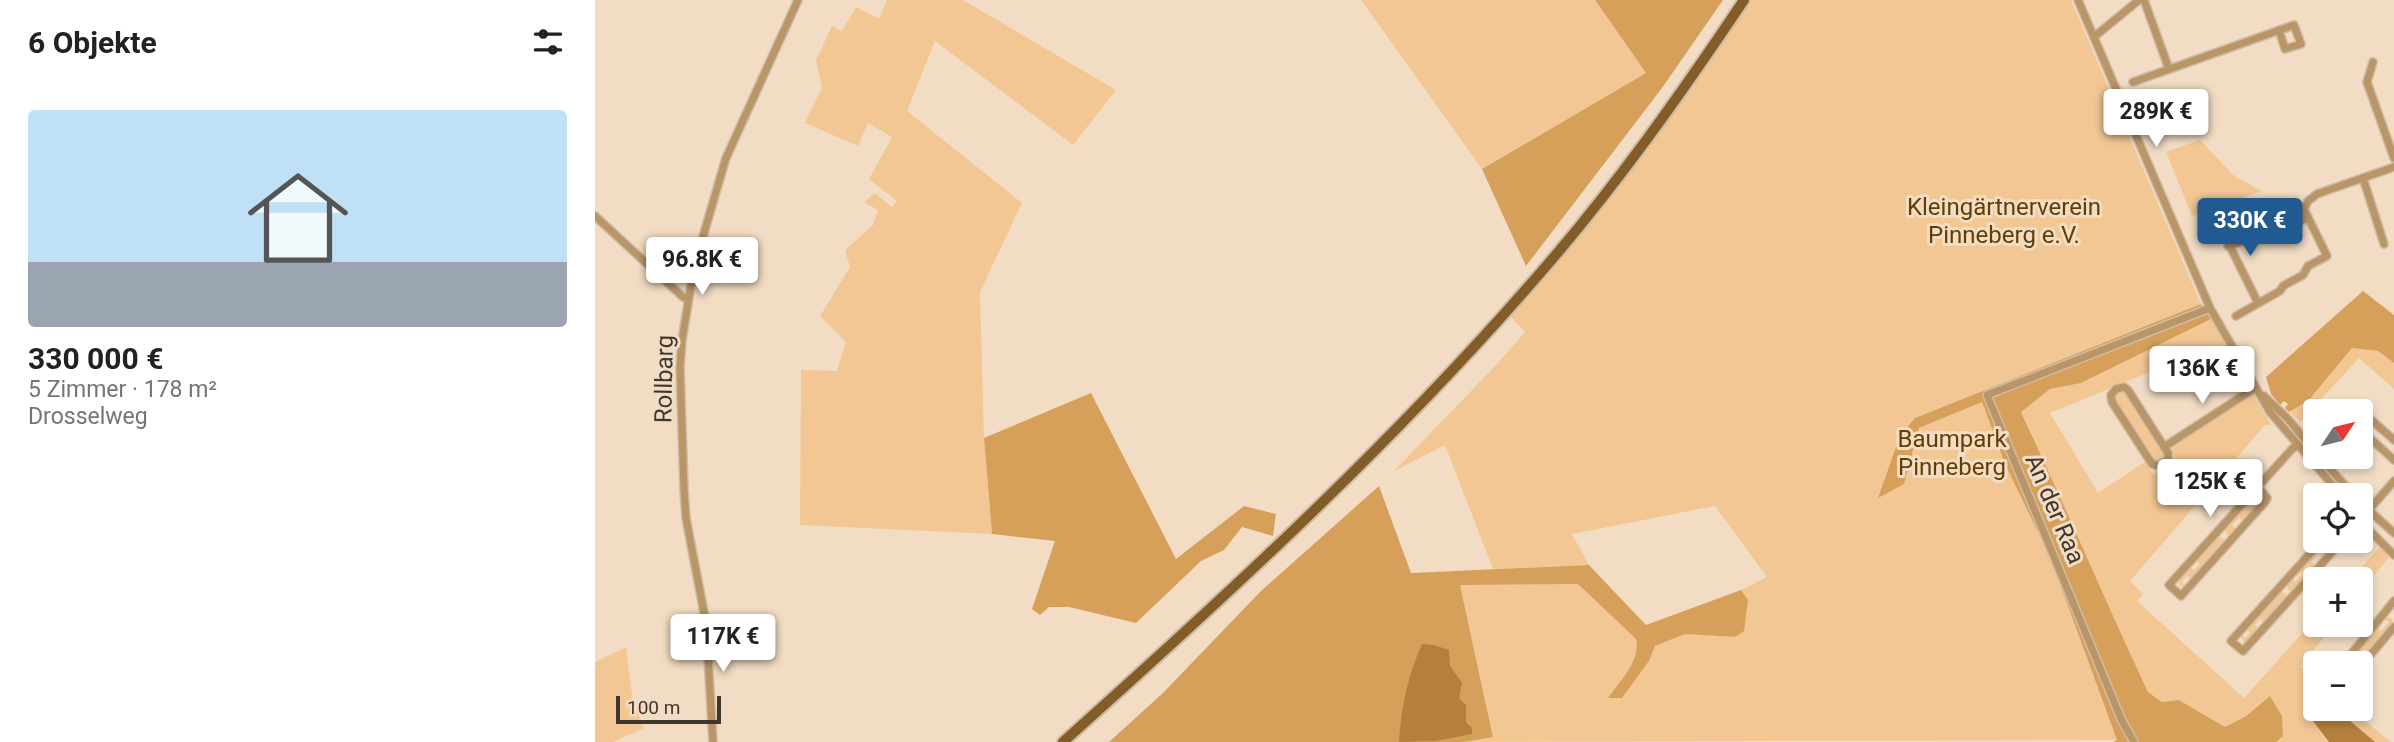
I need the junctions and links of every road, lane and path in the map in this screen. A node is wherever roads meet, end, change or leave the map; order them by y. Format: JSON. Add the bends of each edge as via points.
{"nodes":[{"id":1,"x":798,"y":0,"type":"edge"},
{"id":2,"x":1745,"y":0,"type":"edge"},
{"id":3,"x":2078,"y":0,"type":"edge"},
{"id":4,"x":2142,"y":0,"type":"edge"},
{"id":5,"x":2279,"y":30,"type":"dead end"},
{"id":6,"x":2094,"y":37,"type":"junction"},
{"id":7,"x":2374,"y":62,"type":"dead end"},
{"id":8,"x":2169,"y":69,"type":"junction"},
{"id":9,"x":2133,"y":82,"type":"dead end"},
{"id":10,"x":2394,"y":158,"type":"edge"},
{"id":11,"x":2394,"y":167,"type":"edge"},
{"id":12,"x":2363,"y":178,"type":"junction"},
{"id":13,"x":595,"y":216,"type":"edge"},
{"id":14,"x":2308,"y":218,"type":"junction"},
{"id":15,"x":2218,"y":224,"type":"dead end"},
{"id":16,"x":2384,"y":244,"type":"dead end"},
{"id":17,"x":2228,"y":246,"type":"junction"},
{"id":18,"x":688,"y":299,"type":"junction"},
{"id":19,"x":2258,"y":303,"type":"junction"},
{"id":20,"x":2210,"y":308,"type":"junction"},
{"id":21,"x":2236,"y":316,"type":"dead end"},
{"id":22,"x":2255,"y":388,"type":"junction"},
{"id":23,"x":2373,"y":421,"type":"edge"},
{"id":24,"x":2303,"y":438,"type":"edge"},
{"id":25,"x":2394,"y":440,"type":"edge"},
{"id":26,"x":2373,"y":441,"type":"edge"},
{"id":27,"x":2303,"y":445,"type":"edge"},
{"id":28,"x":2164,"y":447,"type":"junction"},
{"id":29,"x":2298,"y":447,"type":"junction"},
{"id":30,"x":2394,"y":460,"type":"edge"},
{"id":31,"x":2331,"y":469,"type":"edge"},
{"id":32,"x":2394,"y":481,"type":"edge"},
{"id":33,"x":2330,"y":483,"type":"edge"},
{"id":34,"x":2343,"y":483,"type":"edge"},
{"id":35,"x":2258,"y":487,"type":"junction"},
{"id":36,"x":2373,"y":505,"type":"edge"},
{"id":37,"x":2373,"y":515,"type":"edge"},
{"id":38,"x":2218,"y":531,"type":"junction"},
{"id":39,"x":2394,"y":533,"type":"edge"},
{"id":40,"x":2373,"y":534,"type":"edge"},
{"id":41,"x":2230,"y":541,"type":"junction"},
{"id":42,"x":2311,"y":553,"type":"edge"},
{"id":43,"x":2331,"y":553,"type":"edge"},
{"id":44,"x":2394,"y":555,"type":"edge"},
{"id":45,"x":2281,"y":586,"type":"junction"},
{"id":46,"x":2292,"y":597,"type":"junction"},
{"id":47,"x":2394,"y":601,"type":"edge"},
{"id":48,"x":2391,"y":612,"type":"edge"},
{"id":49,"x":2394,"y":626,"type":"edge"},
{"id":50,"x":2355,"y":651,"type":"edge"},
{"id":51,"x":2373,"y":651,"type":"edge"},
{"id":52,"x":713,"y":742,"type":"edge"},
{"id":53,"x":1063,"y":742,"type":"edge"},
{"id":54,"x":2134,"y":742,"type":"edge"}],
"edges":[{"from":1,"to":18,"type":"street","name":"Rollbarg","via":[[726,158]]},
{"from":2,"to":53,"type":"main road","via":[[1605,195],[1479,342],[1278,546]]},
{"from":3,"to":6,"type":"street"},
{"from":4,"to":6,"type":"street"},
{"from":4,"to":8,"type":"street"},
{"from":5,"to":8,"type":"street"},
{"from":6,"to":20,"type":"street"},
{"from":7,"to":10,"type":"street","via":[[2367,82]]},
{"from":8,"to":9,"type":"street"},
{"from":11,"to":12,"type":"street"},
{"from":12,"to":14,"type":"street","via":[[2317,194],[2304,209]]},
{"from":12,"to":16,"type":"street"},
{"from":13,"to":18,"type":"street"},
{"from":14,"to":17,"type":"street"},
{"from":14,"to":19,"type":"street","via":[[2327,256]]},
{"from":15,"to":17,"type":"street"},
{"from":17,"to":19,"type":"street"},
{"from":18,"to":52,"type":"street","name":"Rollbarg","via":[[680,367],[684,489],[704,610]]},
{"from":19,"to":21,"type":"street"},
{"from":20,"to":22,"type":"street"},
{"from":20,"to":54,"type":"street","name":"An der Raa","via":[[1987,395]]},
{"from":22,"to":24,"type":"street"},
{"from":22,"to":28,"type":"street"},
{"from":22,"to":29,"type":"street"},
{"from":23,"to":25,"type":"street"},
{"from":26,"to":30,"type":"street"},
{"from":27,"to":29,"type":"street"},
{"from":28,"to":28,"type":"street","via":[[2128,390],[2116,389],[2112,402],[2152,464],[2168,459]]},
{"from":29,"to":33,"type":"street"},
{"from":29,"to":35,"type":"street"},
{"from":31,"to":34,"type":"street"},
{"from":32,"to":36,"type":"street"},
{"from":35,"to":38,"type":"street"},
{"from":35,"to":41,"type":"street","via":[[2266,493],[2265,502]]},
{"from":37,"to":39,"type":"street"},
{"from":38,"to":41,"type":"street"},
{"from":38,"to":41,"type":"street","via":[[2169,585],[2181,596]]},
{"from":40,"to":44,"type":"street"},
{"from":42,"to":45,"type":"street"},
{"from":43,"to":46,"type":"street"},
{"from":45,"to":46,"type":"street"},
{"from":45,"to":46,"type":"street","via":[[2231,641],[2243,652]]},
{"from":47,"to":48,"type":"street"},
{"from":48,"to":50,"type":"street"},
{"from":49,"to":51,"type":"street"}]}
